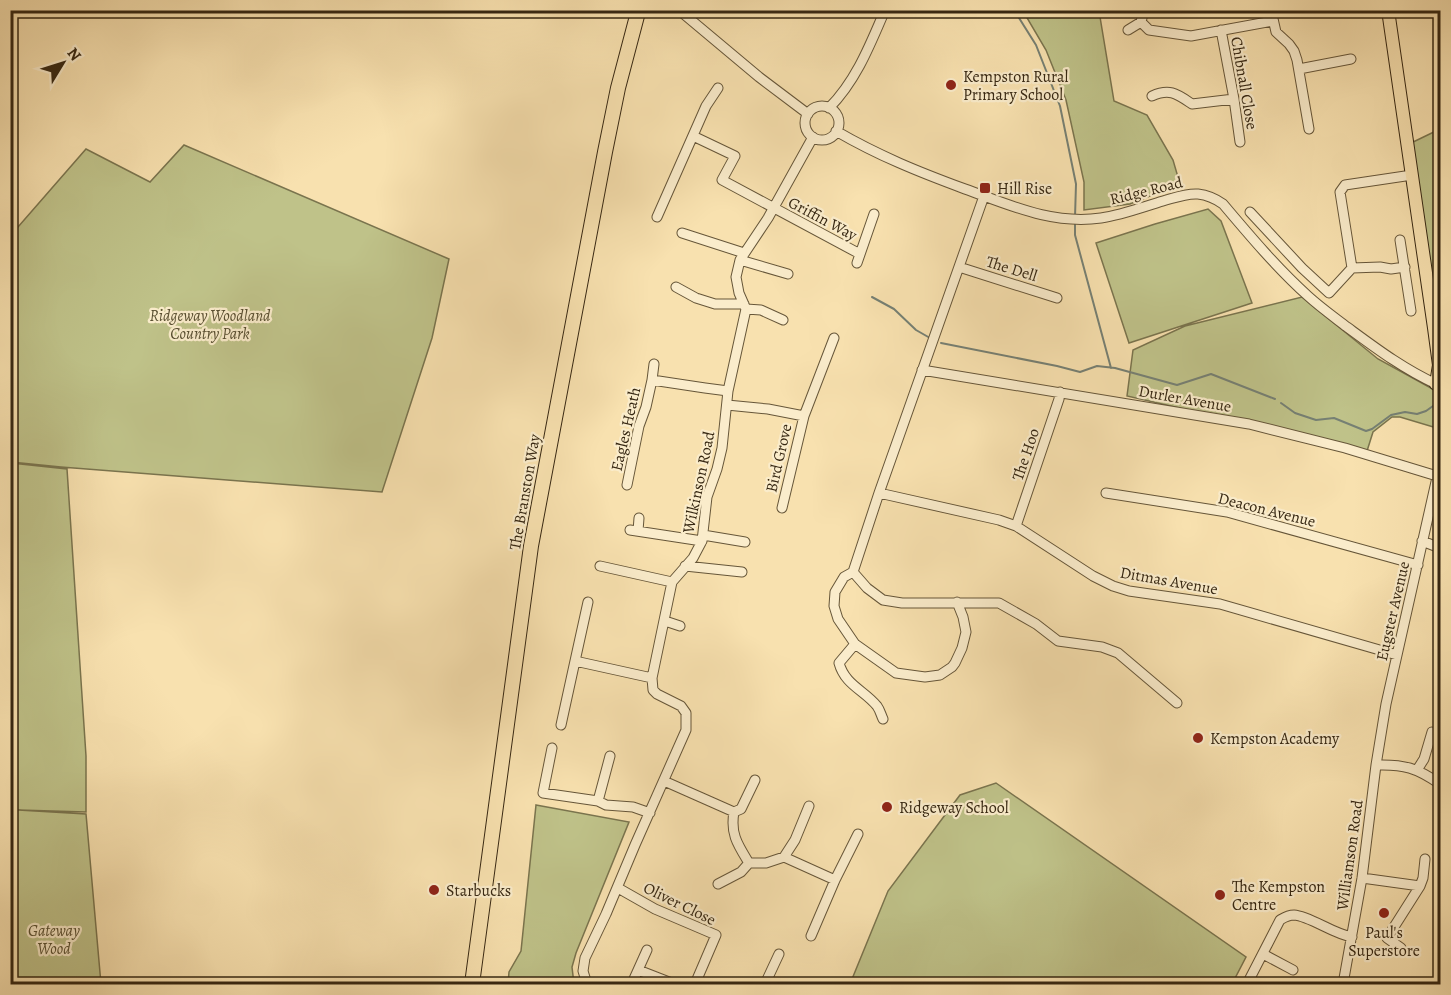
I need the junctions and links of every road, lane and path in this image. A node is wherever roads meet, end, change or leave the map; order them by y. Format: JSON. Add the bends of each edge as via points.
{"nodes":[{"id":1,"x":638,"y":10,"type":"edge"},
{"id":2,"x":679,"y":10,"type":"edge"},
{"id":3,"x":885,"y":10,"type":"edge"},
{"id":4,"x":1144,"y":10,"type":"edge"},
{"id":5,"x":1271,"y":10,"type":"edge"},
{"id":6,"x":1388,"y":10,"type":"edge"},
{"id":7,"x":1273,"y":21,"type":"junction"},
{"id":8,"x":1141,"y":22,"type":"junction"},
{"id":9,"x":1128,"y":30,"type":"dead end"},
{"id":10,"x":1221,"y":30,"type":"junction"},
{"id":11,"x":1351,"y":59,"type":"dead end"},
{"id":12,"x":1299,"y":69,"type":"junction"},
{"id":13,"x":718,"y":88,"type":"dead end"},
{"id":14,"x":1152,"y":96,"type":"dead end"},
{"id":15,"x":1234,"y":99,"type":"junction"},
{"id":16,"x":829,"y":108,"type":"junction"},
{"id":17,"x":808,"y":114,"type":"junction"},
{"id":18,"x":1309,"y":129,"type":"dead end"},
{"id":19,"x":836,"y":131,"type":"junction"},
{"id":20,"x":693,"y":136,"type":"junction"},
{"id":21,"x":813,"y":137,"type":"junction"},
{"id":22,"x":1240,"y":142,"type":"dead end"},
{"id":23,"x":1412,"y":175,"type":"junction"},
{"id":24,"x":984,"y":196,"type":"junction"},
{"id":25,"x":772,"y":208,"type":"junction"},
{"id":26,"x":1250,"y":212,"type":"dead end"},
{"id":27,"x":874,"y":214,"type":"dead end"},
{"id":28,"x":657,"y":217,"type":"dead end"},
{"id":29,"x":682,"y":233,"type":"dead end"},
{"id":30,"x":1400,"y":240,"type":"dead end"},
{"id":31,"x":742,"y":256,"type":"junction"},
{"id":32,"x":958,"y":267,"type":"junction"},
{"id":33,"x":1404,"y":267,"type":"junction"},
{"id":34,"x":1352,"y":268,"type":"junction"},
{"id":35,"x":788,"y":274,"type":"dead end"},
{"id":36,"x":676,"y":287,"type":"dead end"},
{"id":37,"x":1057,"y":298,"type":"dead end"},
{"id":38,"x":745,"y":306,"type":"junction"},
{"id":39,"x":1411,"y":311,"type":"dead end"},
{"id":40,"x":783,"y":320,"type":"dead end"},
{"id":41,"x":834,"y":338,"type":"dead end"},
{"id":42,"x":654,"y":364,"type":"dead end"},
{"id":43,"x":922,"y":370,"type":"junction"},
{"id":44,"x":652,"y":380,"type":"junction"},
{"id":45,"x":1438,"y":385,"type":"edge"},
{"id":46,"x":728,"y":391,"type":"junction"},
{"id":47,"x":1060,"y":392,"type":"junction"},
{"id":48,"x":727,"y":405,"type":"junction"},
{"id":49,"x":804,"y":416,"type":"junction"},
{"id":50,"x":1440,"y":464,"type":"edge"},
{"id":51,"x":1437,"y":476,"type":"junction"},
{"id":52,"x":627,"y":485,"type":"dead end"},
{"id":53,"x":879,"y":493,"type":"junction"},
{"id":54,"x":1106,"y":493,"type":"dead end"},
{"id":55,"x":782,"y":508,"type":"dead end"},
{"id":56,"x":639,"y":518,"type":"dead end"},
{"id":57,"x":1016,"y":526,"type":"junction"},
{"id":58,"x":703,"y":538,"type":"junction"},
{"id":59,"x":1422,"y":541,"type":"junction"},
{"id":60,"x":745,"y":542,"type":"dead end"},
{"id":61,"x":1440,"y":548,"type":"edge"},
{"id":62,"x":1418,"y":565,"type":"junction"},
{"id":63,"x":600,"y":566,"type":"dead end"},
{"id":64,"x":685,"y":566,"type":"junction"},
{"id":65,"x":742,"y":572,"type":"dead end"},
{"id":66,"x":853,"y":572,"type":"junction"},
{"id":67,"x":672,"y":582,"type":"junction"},
{"id":68,"x":588,"y":602,"type":"dead end"},
{"id":69,"x":957,"y":602,"type":"junction"},
{"id":70,"x":665,"y":621,"type":"junction"},
{"id":71,"x":680,"y":626,"type":"dead end"},
{"id":72,"x":855,"y":644,"type":"junction"},
{"id":73,"x":1397,"y":655,"type":"junction"},
{"id":74,"x":575,"y":661,"type":"junction"},
{"id":75,"x":652,"y":678,"type":"junction"},
{"id":76,"x":1177,"y":703,"type":"dead end"},
{"id":77,"x":883,"y":719,"type":"dead end"},
{"id":78,"x":561,"y":725,"type":"dead end"},
{"id":79,"x":1440,"y":734,"type":"edge"},
{"id":80,"x":552,"y":748,"type":"dead end"},
{"id":81,"x":610,"y":756,"type":"dead end"},
{"id":82,"x":1376,"y":765,"type":"junction"},
{"id":83,"x":1417,"y":770,"type":"junction"},
{"id":84,"x":755,"y":780,"type":"dead end"},
{"id":85,"x":664,"y":781,"type":"junction"},
{"id":86,"x":1440,"y":784,"type":"edge"},
{"id":87,"x":598,"y":801,"type":"junction"},
{"id":88,"x":809,"y":806,"type":"dead end"},
{"id":89,"x":734,"y":812,"type":"junction"},
{"id":90,"x":650,"y":813,"type":"junction"},
{"id":91,"x":858,"y":834,"type":"dead end"},
{"id":92,"x":784,"y":857,"type":"junction"},
{"id":93,"x":1425,"y":859,"type":"dead end"},
{"id":94,"x":749,"y":863,"type":"junction"},
{"id":95,"x":1362,"y":878,"type":"junction"},
{"id":96,"x":835,"y":880,"type":"junction"},
{"id":97,"x":717,"y":884,"type":"dead end"},
{"id":98,"x":1420,"y":886,"type":"junction"},
{"id":99,"x":618,"y":888,"type":"junction"},
{"id":100,"x":811,"y":936,"type":"dead end"},
{"id":101,"x":1352,"y":937,"type":"junction"},
{"id":102,"x":1401,"y":948,"type":"dead end"},
{"id":103,"x":647,"y":950,"type":"dead end"},
{"id":104,"x":779,"y":954,"type":"dead end"},
{"id":105,"x":1263,"y":954,"type":"junction"},
{"id":106,"x":638,"y":970,"type":"junction"},
{"id":107,"x":1293,"y":970,"type":"dead end"},
{"id":108,"x":633,"y":981,"type":"dead end"},
{"id":109,"x":472,"y":984,"type":"edge"},
{"id":110,"x":587,"y":984,"type":"edge"},
{"id":111,"x":675,"y":984,"type":"edge"},
{"id":112,"x":695,"y":984,"type":"edge"},
{"id":113,"x":765,"y":984,"type":"edge"},
{"id":114,"x":1247,"y":984,"type":"edge"},
{"id":115,"x":1343,"y":984,"type":"edge"}],
"edges":[{"from":1,"to":109,"type":"highway","name":"The Branston Way","via":[[605,152],[531,546]]},
{"from":2,"to":17,"type":"street"},
{"from":3,"to":16,"type":"street","via":[[857,72]]},
{"from":4,"to":8,"type":"street"},
{"from":5,"to":7,"type":"street"},
{"from":6,"to":23,"type":"main road"},
{"from":7,"to":10,"type":"street"},
{"from":7,"to":12,"type":"street","via":[[1276,32],[1294,51]]},
{"from":8,"to":9,"type":"street"},
{"from":8,"to":10,"type":"street","via":[[1149,30],[1191,36]]},
{"from":10,"to":15,"type":"street","name":"Chibnall Close"},
{"from":11,"to":12,"type":"street"},
{"from":12,"to":18,"type":"street"},
{"from":13,"to":20,"type":"street"},
{"from":14,"to":15,"type":"street","via":[[1174,93],[1192,104]]},
{"from":15,"to":22,"type":"street","name":"Chibnall Close"},
{"from":16,"to":17,"type":"street","via":[[819,107]]},
{"from":16,"to":19,"type":"street","via":[[837,117]]},
{"from":17,"to":21,"type":"street","via":[[805,127]]},
{"from":19,"to":21,"type":"street","via":[[828,139]]},
{"from":19,"to":24,"type":"street","name":"Ridge Road","via":[[905,166]]},
{"from":20,"to":25,"type":"street","name":"Griffin Way","via":[[735,156],[722,180]]},
{"from":20,"to":28,"type":"street"},
{"from":21,"to":25,"type":"street"},
{"from":23,"to":34,"type":"street","via":[[1345,185],[1340,192]]},
{"from":23,"to":45,"type":"main road","via":[[1434,328]]},
{"from":24,"to":32,"type":"street"},
{"from":24,"to":45,"type":"street","name":"Ridge Road","via":[[1039,215],[1075,220],[1102,218],[1181,196],[1198,194],[1214,198],[1319,305],[1384,355]]},
{"from":25,"to":27,"type":"street","name":"Griffin Way","via":[[859,258]]},
{"from":25,"to":31,"type":"street"},
{"from":26,"to":34,"type":"street","via":[[1329,294]]},
{"from":29,"to":31,"type":"street"},
{"from":30,"to":33,"type":"street"},
{"from":31,"to":35,"type":"street"},
{"from":31,"to":38,"type":"street","name":"Wilkinson Road","via":[[736,277]]},
{"from":32,"to":37,"type":"street","name":"The Dell"},
{"from":32,"to":43,"type":"street"},
{"from":33,"to":34,"type":"street"},
{"from":33,"to":39,"type":"street"},
{"from":36,"to":38,"type":"street","via":[[715,304]]},
{"from":38,"to":40,"type":"street"},
{"from":38,"to":46,"type":"street","name":"Wilkinson Road"},
{"from":41,"to":49,"type":"street","name":"Bird Grove"},
{"from":42,"to":44,"type":"street","name":"Eagles Heath"},
{"from":43,"to":47,"type":"street","name":"Durler Avenue"},
{"from":43,"to":53,"type":"street"},
{"from":44,"to":46,"type":"street","name":"Eagles Heath"},
{"from":44,"to":52,"type":"street","name":"Eagles Heath"},
{"from":46,"to":48,"type":"street","name":"Wilkinson Road"},
{"from":47,"to":51,"type":"street","name":"Durler Avenue","via":[[1249,424]]},
{"from":47,"to":57,"type":"street","name":"The Hoo"},
{"from":48,"to":49,"type":"street","name":"Bird Grove"},
{"from":48,"to":58,"type":"street","name":"Wilkinson Road","via":[[722,448],[707,497]]},
{"from":49,"to":55,"type":"street","name":"Bird Grove"},
{"from":50,"to":51,"type":"street","name":"Eugster Avenue"},
{"from":51,"to":59,"type":"street","name":"Eugster Avenue"},
{"from":53,"to":57,"type":"street","name":"Ditmas Avenue"},
{"from":53,"to":66,"type":"street"},
{"from":54,"to":62,"type":"street","name":"Deacon Avenue","via":[[1227,512]]},
{"from":56,"to":58,"type":"street","via":[[634,530]]},
{"from":57,"to":73,"type":"street","name":"Ditmas Avenue","via":[[1113,586],[1220,604]]},
{"from":58,"to":60,"type":"street"},
{"from":58,"to":64,"type":"street","name":"Wilkinson Road"},
{"from":59,"to":61,"type":"street"},
{"from":59,"to":62,"type":"street","name":"Eugster Avenue"},
{"from":62,"to":73,"type":"street","name":"Eugster Avenue"},
{"from":63,"to":67,"type":"street"},
{"from":64,"to":65,"type":"street"},
{"from":64,"to":67,"type":"street","name":"Wilkinson Road"},
{"from":66,"to":69,"type":"street","via":[[883,600]]},
{"from":66,"to":72,"type":"street","via":[[835,592],[834,606],[837,619]]},
{"from":67,"to":70,"type":"street","name":"Wilkinson Road"},
{"from":68,"to":74,"type":"street"},
{"from":69,"to":72,"type":"street","via":[[966,632],[955,663],[940,675],[896,674]]},
{"from":69,"to":76,"type":"street","via":[[999,603],[1058,641],[1118,653]]},
{"from":70,"to":71,"type":"street"},
{"from":70,"to":75,"type":"street","name":"Wilkinson Road"},
{"from":72,"to":77,"type":"street","via":[[839,663],[842,672],[878,707]]},
{"from":73,"to":82,"type":"street","name":"Eugster Avenue"},
{"from":74,"to":75,"type":"street"},
{"from":74,"to":78,"type":"street"},
{"from":75,"to":85,"type":"street","via":[[653,690],[681,706],[686,717],[687,730]]},
{"from":79,"to":83,"type":"street","via":[[1432,732]]},
{"from":80,"to":87,"type":"street","via":[[543,793]]},
{"from":81,"to":87,"type":"street"},
{"from":82,"to":83,"type":"street"},
{"from":82,"to":95,"type":"street","name":"Williamson Road"},
{"from":83,"to":86,"type":"street"},
{"from":84,"to":89,"type":"street","via":[[741,809]]},
{"from":85,"to":89,"type":"street"},
{"from":85,"to":90,"type":"street"},
{"from":87,"to":90,"type":"street"},
{"from":88,"to":92,"type":"street"},
{"from":89,"to":94,"type":"street","via":[[736,840]]},
{"from":90,"to":99,"type":"street"},
{"from":91,"to":96,"type":"street"},
{"from":92,"to":94,"type":"street"},
{"from":92,"to":96,"type":"street"},
{"from":93,"to":98,"type":"street"},
{"from":94,"to":97,"type":"street","via":[[741,872]]},
{"from":95,"to":98,"type":"street"},
{"from":95,"to":101,"type":"street","name":"Williamson Road"},
{"from":96,"to":100,"type":"street"},
{"from":98,"to":102,"type":"street","via":[[1387,938]]},
{"from":99,"to":110,"type":"street","via":[[585,958],[583,972]]},
{"from":99,"to":112,"type":"street","name":"Oliver Close","via":[[716,935]]},
{"from":101,"to":105,"type":"street","via":[[1302,917],[1286,916]]},
{"from":101,"to":115,"type":"street","name":"Williamson Road"},
{"from":103,"to":106,"type":"street"},
{"from":104,"to":113,"type":"street"},
{"from":105,"to":107,"type":"street"},
{"from":105,"to":114,"type":"street"},
{"from":106,"to":108,"type":"street"},
{"from":106,"to":111,"type":"street"}]}
